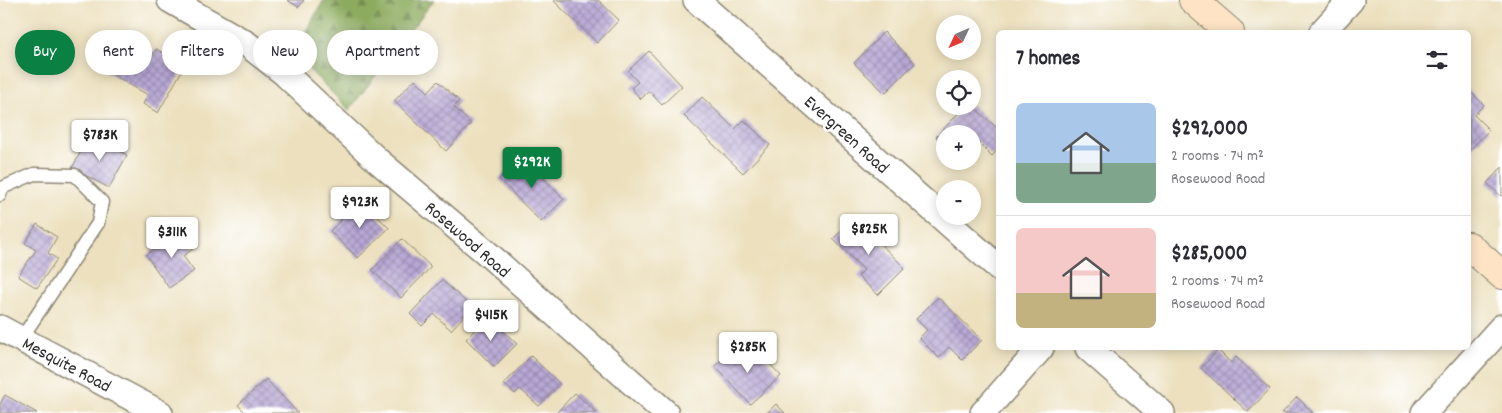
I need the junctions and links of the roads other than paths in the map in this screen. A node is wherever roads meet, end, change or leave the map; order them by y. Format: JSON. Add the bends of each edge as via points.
{"nodes":[{"id":1,"x":170,"y":0,"type":"edge"},
{"id":2,"x":696,"y":0,"type":"edge"},
{"id":3,"x":1193,"y":0,"type":"edge"},
{"id":4,"x":1351,"y":0,"type":"edge"},
{"id":5,"x":1228,"y":30,"type":"edge"},
{"id":6,"x":1324,"y":30,"type":"edge"},
{"id":7,"x":0,"y":194,"type":"edge"},
{"id":8,"x":1471,"y":248,"type":"edge"},
{"id":9,"x":996,"y":265,"type":"edge"},
{"id":10,"x":1502,"y":275,"type":"edge"},
{"id":11,"x":1502,"y":327,"type":"edge"},
{"id":12,"x":10,"y":334,"type":"edge"},
{"id":13,"x":1040,"y":350,"type":"edge"},
{"id":14,"x":1090,"y":350,"type":"edge"},
{"id":15,"x":160,"y":413,"type":"edge"},
{"id":16,"x":666,"y":413,"type":"edge"},
{"id":17,"x":983,"y":413,"type":"edge"},
{"id":18,"x":1162,"y":413,"type":"edge"},
{"id":19,"x":1424,"y":413,"type":"edge"}],
"edges":[{"from":1,"to":16,"type":"street","name":"Rosewood Road","via":[[247,44],[284,73],[377,160]]},
{"from":2,"to":9,"type":"street","name":"Evergreen Road"},
{"from":3,"to":5,"type":"street"},
{"from":4,"to":6,"type":"street"},
{"from":7,"to":12,"type":"lane","via":[[2,188],[34,174],[75,175],[102,202],[98,224]]},
{"from":8,"to":10,"type":"street"},
{"from":11,"to":19,"type":"street"},
{"from":12,"to":15,"type":"street","name":"Mesquite Road"},
{"from":13,"to":17,"type":"street"},
{"from":14,"to":18,"type":"street"}]}
